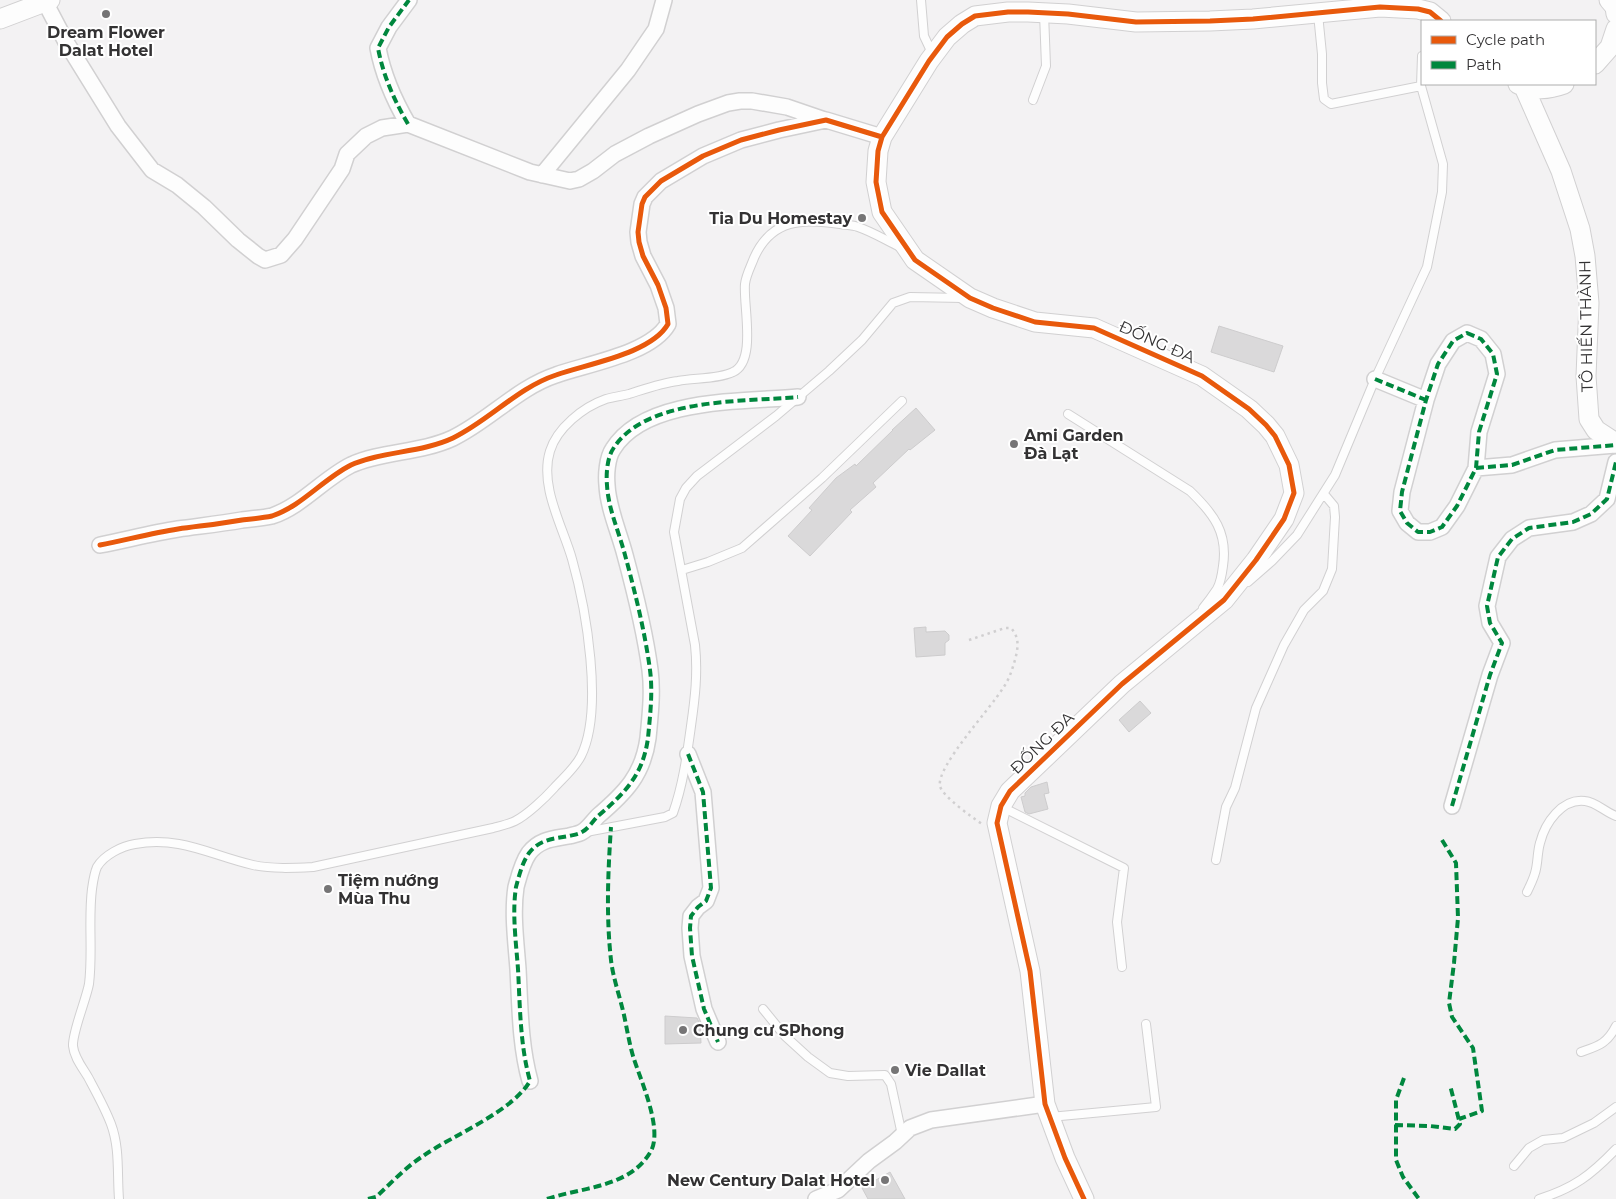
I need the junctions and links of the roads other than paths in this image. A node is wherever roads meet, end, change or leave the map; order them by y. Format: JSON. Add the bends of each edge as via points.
{"nodes":[{"id":1,"x":409,"y":0,"type":"edge"},
{"id":2,"x":664,"y":0,"type":"edge"},
{"id":3,"x":920,"y":0,"type":"edge"},
{"id":4,"x":1609,"y":0,"type":"edge"},
{"id":5,"x":48,"y":1,"type":"edge"},
{"id":6,"x":1318,"y":12,"type":"junction"},
{"id":7,"x":1044,"y":13,"type":"junction"},
{"id":8,"x":1616,"y":14,"type":"edge"},
{"id":9,"x":0,"y":18,"type":"edge"},
{"id":10,"x":1440,"y":20,"type":"edge"},
{"id":11,"x":1616,"y":29,"type":"edge"},
{"id":12,"x":933,"y":55,"type":"junction"},
{"id":13,"x":1596,"y":63,"type":"edge"},
{"id":14,"x":1561,"y":85,"type":"edge"},
{"id":15,"x":1421,"y":86,"type":"joint"},
{"id":16,"x":1521,"y":86,"type":"edge"},
{"id":17,"x":1033,"y":100,"type":"dead end"},
{"id":18,"x":826,"y":120,"type":"junction"},
{"id":19,"x":408,"y":124,"type":"junction"},
{"id":20,"x":882,"y":137,"type":"junction"},
{"id":21,"x":542,"y":175,"type":"junction"},
{"id":22,"x":908,"y":251,"type":"junction"},
{"id":23,"x":970,"y":298,"type":"junction"},
{"id":24,"x":1375,"y":378,"type":"junction"},
{"id":25,"x":798,"y":397,"type":"junction"},
{"id":26,"x":1426,"y":400,"type":"junction"},
{"id":27,"x":902,"y":401,"type":"dead end"},
{"id":28,"x":1068,"y":414,"type":"dead end"},
{"id":29,"x":1616,"y":444,"type":"edge"},
{"id":30,"x":1616,"y":462,"type":"edge"},
{"id":31,"x":1476,"y":468,"type":"junction"},
{"id":32,"x":1324,"y":494,"type":"junction"},
{"id":33,"x":100,"y":545,"type":"dead end"},
{"id":34,"x":682,"y":570,"type":"junction"},
{"id":35,"x":1224,"y":600,"type":"junction"},
{"id":36,"x":1189,"y":628,"type":"junction"},
{"id":37,"x":688,"y":754,"type":"junction"},
{"id":38,"x":1001,"y":806,"type":"junction"},
{"id":39,"x":1452,"y":806,"type":"dead end"},
{"id":40,"x":1616,"y":816,"type":"edge"},
{"id":41,"x":582,"y":833,"type":"junction"},
{"id":42,"x":1216,"y":860,"type":"dead end"},
{"id":43,"x":1527,"y":892,"type":"dead end"},
{"id":44,"x":1122,"y":967,"type":"dead end"},
{"id":45,"x":763,"y":1009,"type":"dead end"},
{"id":46,"x":1146,"y":1024,"type":"dead end"},
{"id":47,"x":1616,"y":1026,"type":"edge"},
{"id":48,"x":718,"y":1042,"type":"dead end"},
{"id":49,"x":1581,"y":1052,"type":"dead end"},
{"id":50,"x":530,"y":1081,"type":"dead end"},
{"id":51,"x":1616,"y":1107,"type":"edge"},
{"id":52,"x":1048,"y":1111,"type":"junction"},
{"id":53,"x":902,"y":1135,"type":"junction"},
{"id":54,"x":1616,"y":1148,"type":"edge"},
{"id":55,"x":1514,"y":1166,"type":"dead end"},
{"id":56,"x":119,"y":1199,"type":"edge"},
{"id":57,"x":816,"y":1199,"type":"edge"},
{"id":58,"x":1084,"y":1199,"type":"edge"},
{"id":59,"x":1538,"y":1199,"type":"edge"}],
"edges":[{"from":1,"to":19,"type":"street","via":[[378,48],[382,69]]},
{"from":2,"to":21,"type":"street","via":[[656,29],[628,70]]},
{"from":3,"to":12,"type":"lane","via":[[924,36]]},
{"from":4,"to":8,"type":"street"},
{"from":5,"to":9,"type":"street"},
{"from":5,"to":19,"type":"street","via":[[66,42],[118,126],[152,170],[177,185],[238,240],[266,260],[281,254],[295,239],[342,169],[347,154],[366,136],[382,128]]},
{"from":6,"to":7,"type":"street","name":"ĐỐNG ĐA","via":[[1253,19],[1136,22]]},
{"from":6,"to":10,"type":"street","name":"ĐỐNG ĐA","via":[[1401,8],[1430,12]]},
{"from":6,"to":15,"type":"lane","via":[[1324,99],[1331,104]]},
{"from":7,"to":12,"type":"street","name":"ĐỐNG ĐA","via":[[1008,12],[975,16],[947,37]]},
{"from":7,"to":17,"type":"lane","via":[[1046,66]]},
{"from":11,"to":13,"type":"street","via":[[1610,47]]},
{"from":12,"to":20,"type":"street","name":"ĐỐNG ĐA"},
{"from":14,"to":16,"type":"street","via":[[1541,89]]},
{"from":15,"to":24,"type":"lane","via":[[1443,164],[1442,192],[1427,268]]},
{"from":16,"to":29,"type":"street","name":"TÔ HIẾN THÀNH","via":[[1561,171],[1580,229],[1588,303],[1586,376],[1589,419],[1596,430]]},
{"from":18,"to":20,"type":"street"},
{"from":18,"to":21,"type":"street","via":[[787,107],[752,101],[728,103],[649,136],[579,179],[570,181]]},
{"from":18,"to":33,"type":"street","via":[[741,140],[703,156],[661,181],[646,197],[639,214],[639,242],[658,285],[668,324],[662,333],[643,345],[542,380],[452,438],[426,448],[352,465],[280,513]]},
{"from":19,"to":21,"type":"street"},
{"from":20,"to":22,"type":"street","name":"ĐỐNG ĐA","via":[[876,182],[882,212]]},
{"from":22,"to":23,"type":"street","name":"ĐỐNG ĐA","via":[[915,260]]},
{"from":22,"to":56,"type":"lane","via":[[857,226],[806,221],[777,229],[762,244],[745,284],[747,325],[745,359],[741,367],[720,376],[663,382],[605,400],[585,409],[557,436],[550,451],[548,479],[579,586],[593,699],[587,741],[580,758],[544,798],[516,821],[313,867],[252,865],[196,847],[160,842],[120,848],[100,862],[90,907],[89,981],[73,1044],[112,1125]]},
{"from":23,"to":25,"type":"lane","via":[[910,297],[893,303],[862,340]]},
{"from":23,"to":35,"type":"street","name":"ĐỐNG ĐA","via":[[1035,322],[1094,328],[1202,376],[1249,409],[1276,436],[1289,465],[1294,493],[1273,536]]},
{"from":24,"to":26,"type":"street"},
{"from":24,"to":32,"type":"lane","via":[[1336,475]]},
{"from":25,"to":34,"type":"lane","via":[[686,488],[680,499],[674,532]]},
{"from":25,"to":41,"type":"street","via":[[732,400],[666,412],[631,429],[612,450],[607,485],[646,648],[650,672],[650,713],[642,763],[633,781],[618,801]]},
{"from":26,"to":31,"type":"street","via":[[1438,364],[1453,341],[1467,333],[1481,338],[1493,354],[1497,374],[1479,432]]},
{"from":26,"to":31,"type":"street","via":[[1402,492],[1400,511],[1407,524],[1418,532],[1442,527],[1457,506]]},
{"from":27,"to":34,"type":"lane","via":[[822,478],[742,548]]},
{"from":28,"to":36,"type":"lane","via":[[1190,492],[1216,521],[1224,540],[1222,576],[1217,589]]},
{"from":29,"to":31,"type":"street","via":[[1555,450],[1512,465]]},
{"from":30,"to":39,"type":"street","via":[[1607,499],[1591,514],[1573,522],[1529,528],[1512,538],[1498,557],[1487,606],[1490,623],[1502,643]]},
{"from":32,"to":35,"type":"lane","via":[[1297,535],[1272,561]]},
{"from":32,"to":42,"type":"lane","via":[[1334,506],[1336,517],[1332,569],[1323,591],[1304,610],[1284,646],[1256,708],[1236,788],[1226,808]]},
{"from":34,"to":37,"type":"lane","via":[[697,663]]},
{"from":35,"to":36,"type":"street","name":"ĐỐNG ĐA"},
{"from":36,"to":38,"type":"street","name":"ĐỐNG ĐA","via":[[1122,684],[1010,791]]},
{"from":37,"to":41,"type":"lane","via":[[673,813]]},
{"from":37,"to":48,"type":"street","via":[[703,792],[711,888],[706,901],[691,916],[692,956],[704,1009]]},
{"from":38,"to":44,"type":"lane","via":[[1124,868],[1117,922]]},
{"from":38,"to":52,"type":"street","name":"ĐỐNG ĐA","via":[[997,823],[1030,971]]},
{"from":40,"to":43,"type":"lane","via":[[1584,801],[1566,803],[1545,829]]},
{"from":41,"to":50,"type":"street","via":[[543,841],[530,853],[519,875],[515,925],[523,1051]]},
{"from":45,"to":53,"type":"lane","via":[[785,1036],[830,1073],[885,1075],[891,1084]]},
{"from":46,"to":52,"type":"lane","via":[[1156,1107]]},
{"from":47,"to":49,"type":"lane","via":[[1611,1037],[1601,1045]]},
{"from":51,"to":55,"type":"lane","via":[[1563,1138],[1544,1140],[1529,1148]]},
{"from":52,"to":53,"type":"street","via":[[931,1120],[910,1128]]},
{"from":52,"to":58,"type":"street","name":"ĐỐNG ĐA"},
{"from":53,"to":57,"type":"street","via":[[838,1190]]},
{"from":54,"to":59,"type":"lane","via":[[1574,1185]]}]}
